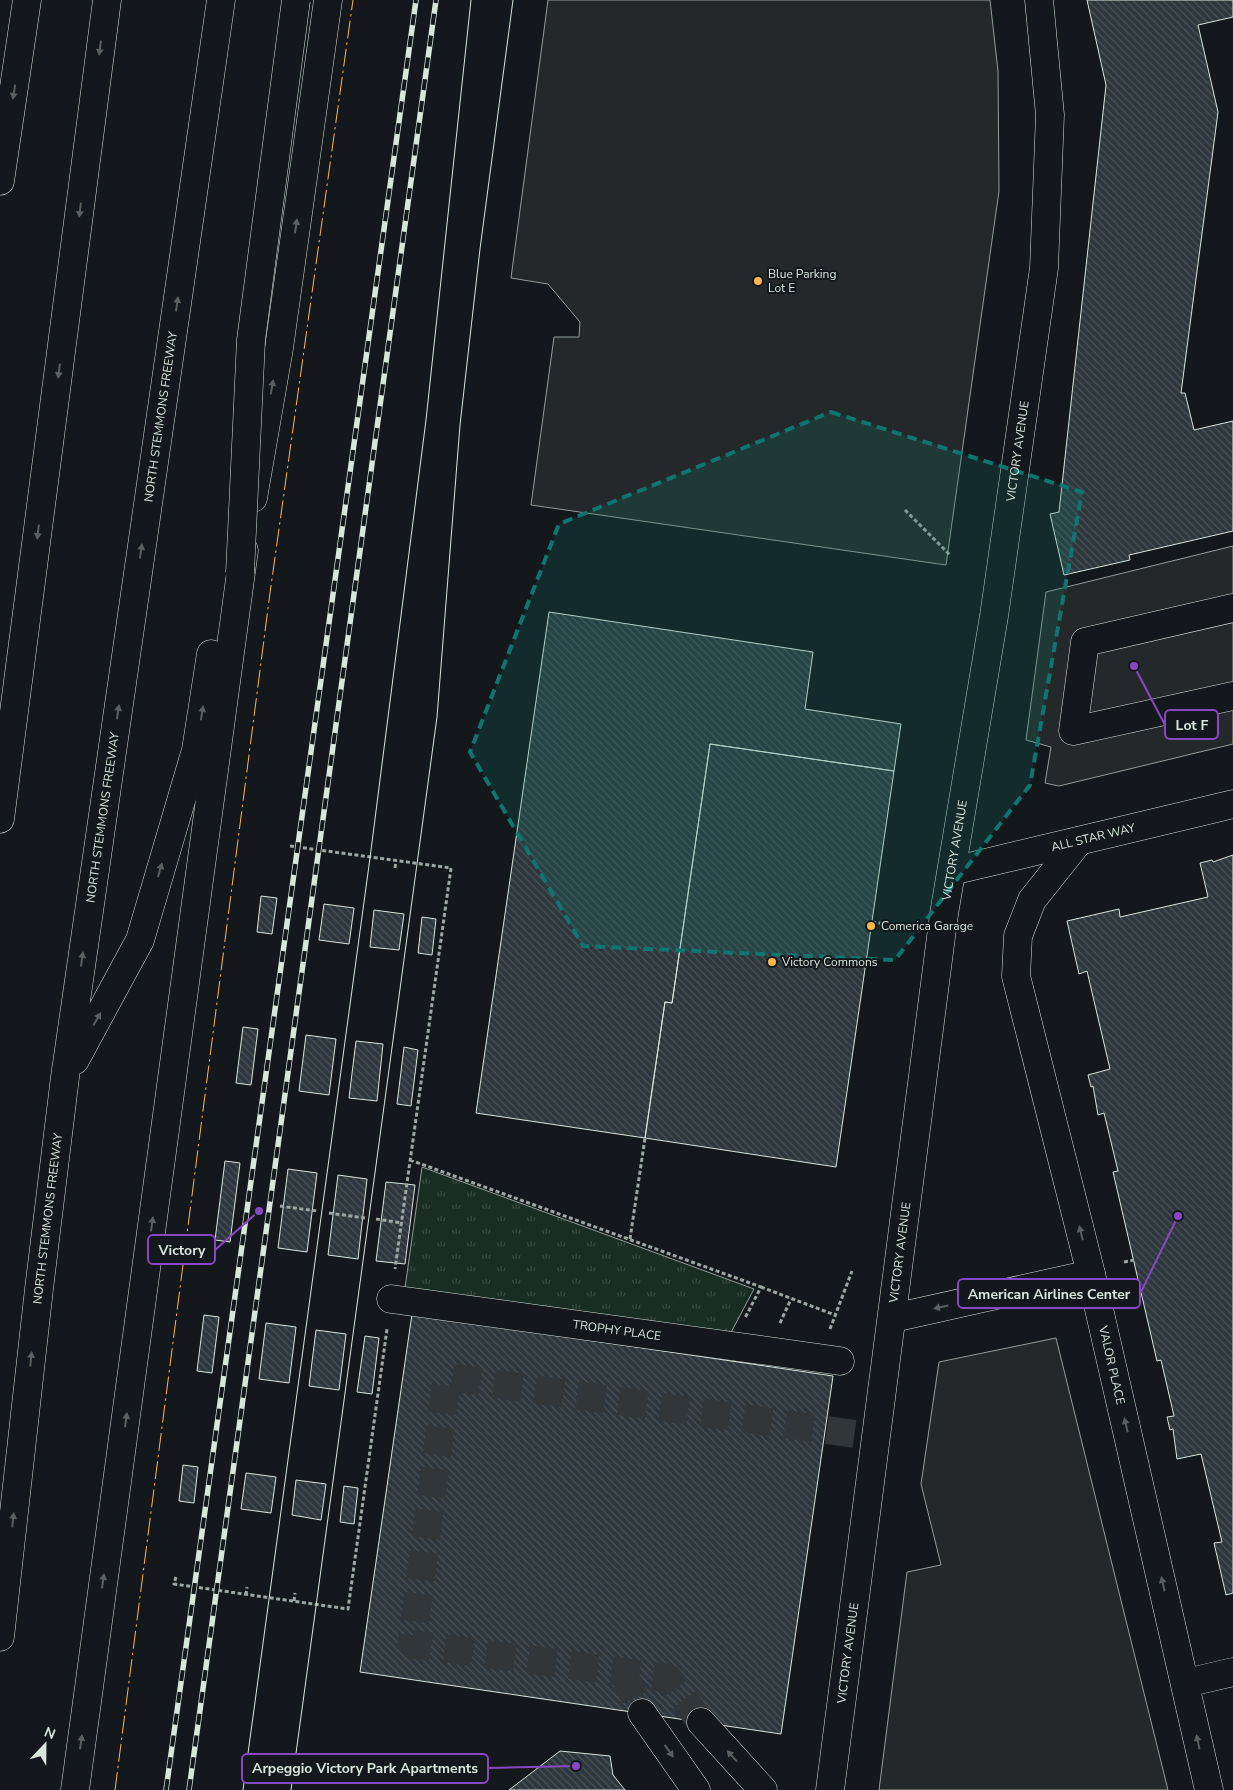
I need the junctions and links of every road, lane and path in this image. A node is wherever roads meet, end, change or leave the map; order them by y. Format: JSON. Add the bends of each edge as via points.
{"nodes":[{"id":1,"x":27,"y":0,"type":"edge"},
{"id":2,"x":107,"y":0,"type":"edge"},
{"id":3,"x":221,"y":0,"type":"edge"},
{"id":4,"x":296,"y":0,"type":"edge"},
{"id":5,"x":311,"y":0,"type":"edge"},
{"id":6,"x":328,"y":0,"type":"edge"},
{"id":7,"x":1039,"y":0,"type":"edge"},
{"id":8,"x":0,"y":181,"type":"edge"},
{"id":9,"x":905,"y":510,"type":"dead end"},
{"id":10,"x":951,"y":556,"type":"dead end"},
{"id":11,"x":240,"y":573,"type":"junction"},
{"id":12,"x":1233,"y":608,"type":"edge"},
{"id":13,"x":1233,"y":696,"type":"edge"},
{"id":14,"x":1233,"y":804,"type":"edge"},
{"id":15,"x":0,"y":819,"type":"edge"},
{"id":16,"x":1080,"y":841,"type":"junction"},
{"id":17,"x":290,"y":846,"type":"dead end"},
{"id":18,"x":396,"y":861,"type":"junction"},
{"id":19,"x":395,"y":868,"type":"dead end"},
{"id":20,"x":952,"y":871,"type":"junction"},
{"id":21,"x":872,"y":922,"type":"dead end"},
{"id":22,"x":885,"y":924,"type":"dead end"},
{"id":23,"x":66,"y":1077,"type":"junction"},
{"id":24,"x":645,"y":1138,"type":"dead end"},
{"id":25,"x":410,"y":1160,"type":"junction"},
{"id":26,"x":280,"y":1206,"type":"dead end"},
{"id":27,"x":316,"y":1211,"type":"dead end"},
{"id":28,"x":329,"y":1213,"type":"dead end"},
{"id":29,"x":365,"y":1218,"type":"dead end"},
{"id":30,"x":376,"y":1219,"type":"dead end"},
{"id":31,"x":402,"y":1223,"type":"junction"},
{"id":32,"x":630,"y":1240,"type":"junction"},
{"id":33,"x":1134,"y":1260,"type":"dead end"},
{"id":34,"x":1124,"y":1262,"type":"dead end"},
{"id":35,"x":852,"y":1271,"type":"dead end"},
{"id":36,"x":1091,"y":1274,"type":"junction"},
{"id":37,"x":761,"y":1287,"type":"junction"},
{"id":38,"x":391,"y":1299,"type":"junction"},
{"id":39,"x":791,"y":1299,"type":"junction"},
{"id":40,"x":835,"y":1315,"type":"junction"},
{"id":41,"x":782,"y":1318,"type":"dead end"},
{"id":42,"x":893,"y":1318,"type":"junction"},
{"id":43,"x":731,"y":1345,"type":"junction"},
{"id":44,"x":829,"y":1359,"type":"joint"},
{"id":45,"x":176,"y":1577,"type":"dead end"},
{"id":46,"x":247,"y":1587,"type":"dead end"},
{"id":47,"x":295,"y":1593,"type":"dead end"},
{"id":48,"x":246,"y":1594,"type":"junction"},
{"id":49,"x":294,"y":1601,"type":"junction"},
{"id":50,"x":0,"y":1637,"type":"edge"},
{"id":51,"x":1233,"y":1672,"type":"edge"},
{"id":52,"x":1186,"y":1683,"type":"junction"},
{"id":53,"x":642,"y":1713,"type":"tunnel mouth"},
{"id":54,"x":701,"y":1722,"type":"tunnel mouth"},
{"id":55,"x":74,"y":1790,"type":"edge"},
{"id":56,"x":696,"y":1790,"type":"edge"},
{"id":57,"x":763,"y":1790,"type":"edge"},
{"id":58,"x":830,"y":1790,"type":"edge"},
{"id":59,"x":1209,"y":1790,"type":"edge"}],
"edges":[{"from":1,"to":8,"type":"main road","one_way":true},
{"from":2,"to":15,"type":"main road","one_way":true},
{"from":23,"to":3,"type":"main road","name":"NORTH STEMMONS FREEWAY","one_way":true},
{"from":4,"to":11,"type":"main road","bridge":true,"via":[[251,340]]},
{"from":23,"to":5,"type":"main road","one_way":true,"via":[[140,940],[196,750]]},
{"from":11,"to":6,"type":"main road","one_way":true,"bridge":true,"via":[[279,348]]},
{"from":7,"to":20,"type":"main road","name":"VICTORY AVENUE","via":[[1050,115],[1044,268],[994,616]]},
{"from":9,"to":10,"type":"path"},
{"from":55,"to":11,"type":"main road","one_way":true},
{"from":12,"to":13,"type":"main road","via":[[1085,642],[1073,731]]},
{"from":14,"to":16,"type":"main road","name":"ALL STAR WAY"},
{"from":16,"to":20,"type":"main road","name":"ALL STAR WAY"},
{"from":36,"to":16,"type":"main road","name":"VALOR PLACE","one_way":true,"via":[[1016,976],[1018,936],[1032,900]]},
{"from":17,"to":18,"type":"path"},
{"from":18,"to":19,"type":"path"},
{"from":18,"to":25,"type":"path","via":[[451,868]]},
{"from":20,"to":42,"type":"main road","name":"VICTORY AVENUE"},
{"from":21,"to":22,"type":"path"},
{"from":50,"to":23,"type":"main road","name":"NORTH STEMMONS FREEWAY","one_way":true},
{"from":24,"to":32,"type":"path"},
{"from":25,"to":31,"type":"path"},
{"from":25,"to":32,"type":"path"},
{"from":26,"to":27,"type":"path"},
{"from":28,"to":29,"type":"path"},
{"from":30,"to":31,"type":"path"},
{"from":31,"to":38,"type":"path"},
{"from":32,"to":37,"type":"path"},
{"from":33,"to":34,"type":"path"},
{"from":35,"to":40,"type":"path"},
{"from":36,"to":42,"type":"main road","one_way":true},
{"from":52,"to":36,"type":"main road","name":"VALOR PLACE","one_way":true},
{"from":37,"to":39,"type":"path"},
{"from":37,"to":43,"type":"path"},
{"from":38,"to":43,"type":"main road","name":"TROPHY PLACE"},
{"from":38,"to":49,"type":"path","via":[[348,1609]]},
{"from":39,"to":40,"type":"path"},
{"from":39,"to":41,"type":"path"},
{"from":40,"to":44,"type":"path"},
{"from":42,"to":58,"type":"main road","name":"VICTORY AVENUE"},
{"from":43,"to":44,"type":"main road","name":"TROPHY PLACE"},
{"from":45,"to":48,"type":"path","via":[[174,1584]]},
{"from":46,"to":48,"type":"path"},
{"from":47,"to":49,"type":"path"},
{"from":48,"to":49,"type":"path"},
{"from":51,"to":52,"type":"main road"},
{"from":59,"to":52,"type":"main road","name":"VALOR PLACE","one_way":true},
{"from":53,"to":56,"type":"main road","one_way":true},
{"from":57,"to":54,"type":"main road","one_way":true}]}
